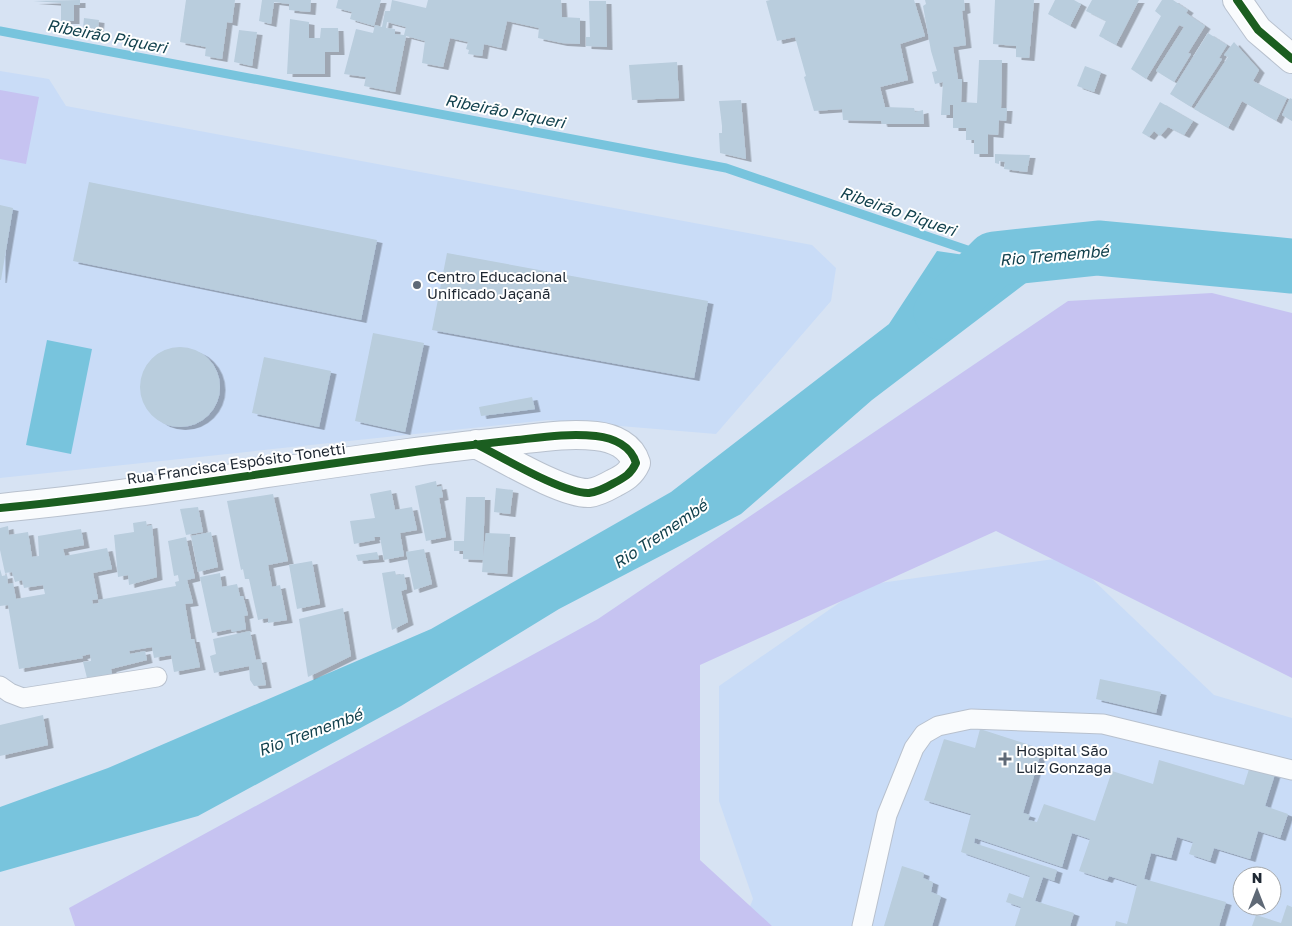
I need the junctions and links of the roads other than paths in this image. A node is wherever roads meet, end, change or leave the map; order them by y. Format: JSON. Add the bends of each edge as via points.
{"nodes":[{"id":1,"x":1237,"y":0,"type":"edge"},
{"id":2,"x":1292,"y":59,"type":"edge"},
{"id":3,"x":476,"y":444,"type":"junction"},
{"id":4,"x":0,"y":508,"type":"edge"},
{"id":5,"x":157,"y":677,"type":"dead end"},
{"id":6,"x":0,"y":686,"type":"edge"},
{"id":7,"x":1292,"y":770,"type":"edge"},
{"id":8,"x":862,"y":926,"type":"edge"}],
"edges":[{"from":1,"to":2,"type":"street","via":[[1258,30]]},
{"from":3,"to":3,"type":"street","name":"Rua Francisca Espósito Tonetti","via":[[558,435],[599,436],[622,444],[633,453],[636,463],[632,472],[622,479],[589,493],[567,489]]},
{"from":3,"to":4,"type":"street","name":"Rua Francisca Espósito Tonetti","via":[[64,502]]},
{"from":5,"to":6,"type":"lane","via":[[23,698]]},
{"from":7,"to":8,"type":"lane","via":[[1103,724],[971,719],[938,726],[924,734],[914,748],[887,815]]}]}
